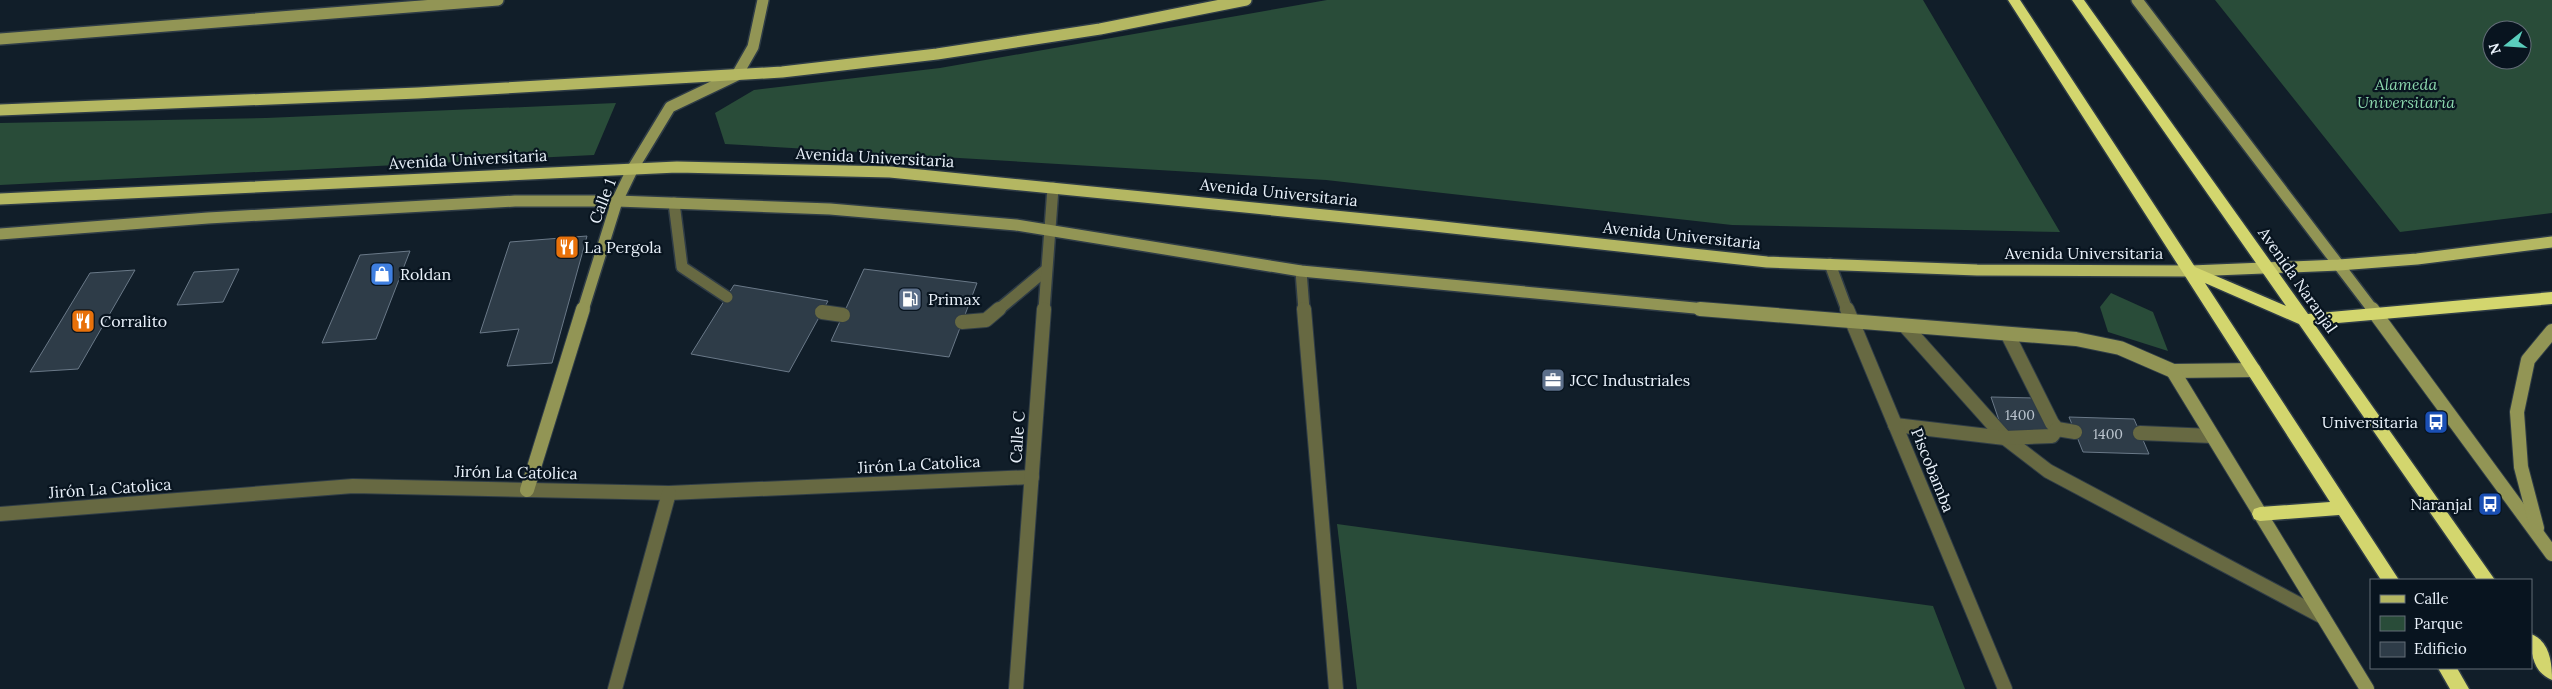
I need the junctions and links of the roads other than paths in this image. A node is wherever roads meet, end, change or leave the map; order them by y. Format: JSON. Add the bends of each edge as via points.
{"nodes":[{"id":1,"x":498,"y":0,"type":"edge"},
{"id":2,"x":763,"y":0,"type":"edge"},
{"id":3,"x":1246,"y":0,"type":"edge"},
{"id":4,"x":2014,"y":0,"type":"edge"},
{"id":5,"x":2078,"y":0,"type":"edge"},
{"id":6,"x":2136,"y":0,"type":"edge"},
{"id":7,"x":478,"y":1,"type":"edge"},
{"id":8,"x":0,"y":39,"type":"edge"},
{"id":9,"x":737,"y":75,"type":"junction"},
{"id":10,"x":0,"y":110,"type":"edge"},
{"id":11,"x":633,"y":168,"type":"junction"},
{"id":12,"x":1053,"y":188,"type":"junction"},
{"id":13,"x":0,"y":199,"type":"edge"},
{"id":14,"x":617,"y":201,"type":"junction"},
{"id":15,"x":674,"y":203,"type":"junction"},
{"id":16,"x":1050,"y":230,"type":"junction"},
{"id":17,"x":0,"y":234,"type":"edge"},
{"id":18,"x":2552,"y":242,"type":"edge"},
{"id":19,"x":1830,"y":264,"type":"junction"},
{"id":20,"x":2339,"y":266,"type":"junction"},
{"id":21,"x":2268,"y":269,"type":"junction"},
{"id":22,"x":1046,"y":270,"type":"junction"},
{"id":23,"x":1301,"y":271,"type":"junction"},
{"id":24,"x":2191,"y":271,"type":"junction"},
{"id":25,"x":727,"y":297,"type":"dead end"},
{"id":26,"x":2552,"y":298,"type":"edge"},
{"id":27,"x":822,"y":312,"type":"dead end"},
{"id":28,"x":2376,"y":314,"type":"junction"},
{"id":29,"x":843,"y":315,"type":"dead end"},
{"id":30,"x":2303,"y":320,"type":"junction"},
{"id":31,"x":1851,"y":321,"type":"junction"},
{"id":32,"x":962,"y":322,"type":"dead end"},
{"id":33,"x":1905,"y":326,"type":"junction"},
{"id":34,"x":2552,"y":331,"type":"edge"},
{"id":35,"x":2008,"y":335,"type":"junction"},
{"id":36,"x":2254,"y":370,"type":"junction"},
{"id":37,"x":2174,"y":371,"type":"junction"},
{"id":38,"x":1895,"y":425,"type":"junction"},
{"id":39,"x":2057,"y":429,"type":"junction"},
{"id":40,"x":2075,"y":432,"type":"dead end"},
{"id":41,"x":2140,"y":434,"type":"dead end"},
{"id":42,"x":2212,"y":436,"type":"junction"},
{"id":43,"x":2004,"y":438,"type":"junction"},
{"id":44,"x":1032,"y":477,"type":"junction"},
{"id":45,"x":527,"y":490,"type":"junction"},
{"id":46,"x":669,"y":493,"type":"junction"},
{"id":47,"x":2344,"y":508,"type":"junction"},
{"id":48,"x":0,"y":514,"type":"edge"},
{"id":49,"x":2260,"y":514,"type":"junction"},
{"id":50,"x":2539,"y":536,"type":"junction"},
{"id":51,"x":2552,"y":554,"type":"edge"},
{"id":52,"x":2389,"y":579,"type":"edge"},
{"id":53,"x":2486,"y":579,"type":"edge"},
{"id":54,"x":2323,"y":617,"type":"junction"},
{"id":55,"x":2532,"y":643,"type":"edge"},
{"id":56,"x":2448,"y":669,"type":"edge"},
{"id":57,"x":2552,"y":672,"type":"edge"},
{"id":58,"x":615,"y":689,"type":"edge"},
{"id":59,"x":1016,"y":689,"type":"edge"},
{"id":60,"x":1336,"y":689,"type":"edge"},
{"id":61,"x":2005,"y":689,"type":"edge"},
{"id":62,"x":2367,"y":689,"type":"edge"},
{"id":63,"x":2460,"y":689,"type":"edge"}],
"edges":[{"from":1,"to":7,"type":"main road"},
{"from":2,"to":9,"type":"main road","via":[[753,46]]},
{"from":3,"to":9,"type":"main road","via":[[1100,29],[937,54]]},
{"from":4,"to":24,"type":"highway"},
{"from":5,"to":21,"type":"highway","name":"Avenida Naranjal"},
{"from":6,"to":20,"type":"main road"},
{"from":7,"to":8,"type":"main road"},
{"from":9,"to":10,"type":"main road","via":[[418,93]]},
{"from":9,"to":11,"type":"main road","name":"Calle 1","via":[[670,107]]},
{"from":11,"to":12,"type":"main road","name":"Avenida Universitaria","via":[[677,166],[890,172]]},
{"from":11,"to":13,"type":"main road","name":"Avenida Universitaria"},
{"from":11,"to":14,"type":"main road","name":"Calle 1"},
{"from":12,"to":16,"type":"street","name":"Calle C"},
{"from":12,"to":19,"type":"main road","name":"Avenida Universitaria","via":[[1767,262]]},
{"from":14,"to":15,"type":"main road"},
{"from":14,"to":17,"type":"main road","via":[[515,201],[208,218]]},
{"from":14,"to":45,"type":"main road","name":"Calle 1"},
{"from":15,"to":16,"type":"main road","via":[[830,209],[1016,224]]},
{"from":15,"to":25,"type":"street","via":[[682,267]]},
{"from":16,"to":22,"type":"street","name":"Calle C"},
{"from":16,"to":23,"type":"main road"},
{"from":18,"to":20,"type":"main road","name":"Avenida Universitaria"},
{"from":19,"to":24,"type":"main road","name":"Avenida Universitaria","via":[[1978,270]]},
{"from":19,"to":31,"type":"street","name":"Piscobamba"},
{"from":20,"to":21,"type":"main road","name":"Avenida Universitaria"},
{"from":20,"to":28,"type":"main road"},
{"from":21,"to":24,"type":"main road","name":"Avenida Universitaria"},
{"from":21,"to":30,"type":"highway","name":"Avenida Naranjal"},
{"from":22,"to":32,"type":"street","via":[[986,320]]},
{"from":22,"to":44,"type":"street","name":"Calle C"},
{"from":23,"to":31,"type":"main road"},
{"from":23,"to":60,"type":"street"},
{"from":24,"to":30,"type":"highway"},
{"from":24,"to":36,"type":"highway"},
{"from":26,"to":28,"type":"highway"},
{"from":27,"to":29,"type":"street"},
{"from":28,"to":30,"type":"highway"},
{"from":28,"to":50,"type":"main road"},
{"from":30,"to":53,"type":"highway","name":"Avenida Naranjal"},
{"from":31,"to":33,"type":"main road"},
{"from":31,"to":38,"type":"street","name":"Piscobamba"},
{"from":33,"to":35,"type":"main road"},
{"from":33,"to":43,"type":"street"},
{"from":34,"to":50,"type":"main road","via":[[2528,360],[2517,412],[2521,467]]},
{"from":35,"to":37,"type":"main road","via":[[2076,339],[2120,348]]},
{"from":35,"to":39,"type":"street"},
{"from":36,"to":37,"type":"main road"},
{"from":36,"to":47,"type":"highway"},
{"from":37,"to":42,"type":"main road"},
{"from":38,"to":43,"type":"street"},
{"from":38,"to":61,"type":"street","name":"Piscobamba"},
{"from":39,"to":40,"type":"street"},
{"from":39,"to":43,"type":"street","via":[[2052,436]]},
{"from":41,"to":42,"type":"street"},
{"from":42,"to":49,"type":"main road"},
{"from":43,"to":54,"type":"street","via":[[2048,471]]},
{"from":44,"to":46,"type":"street","name":"Jirón La Catolica"},
{"from":44,"to":59,"type":"street","name":"Calle C"},
{"from":45,"to":46,"type":"street","name":"Jirón La Catolica"},
{"from":45,"to":48,"type":"street","name":"Jirón La Catolica","via":[[353,486]]},
{"from":46,"to":58,"type":"street"},
{"from":47,"to":49,"type":"highway"},
{"from":47,"to":52,"type":"highway"},
{"from":49,"to":54,"type":"main road"},
{"from":50,"to":51,"type":"main road"},
{"from":54,"to":62,"type":"main road"},
{"from":55,"to":57,"type":"highway"},
{"from":56,"to":63,"type":"highway"}]}
